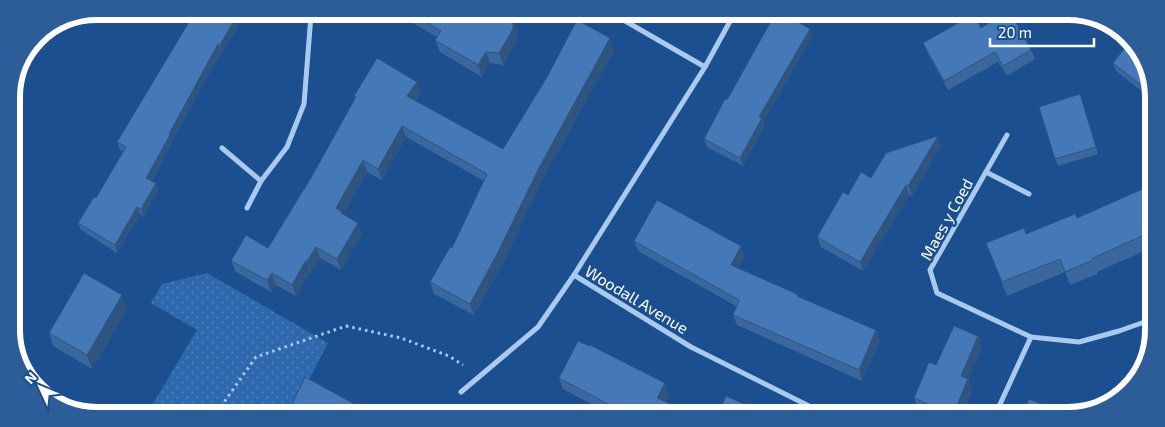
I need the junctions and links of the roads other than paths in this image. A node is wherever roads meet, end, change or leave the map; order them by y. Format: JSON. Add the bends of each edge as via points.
{"nodes":[{"id":1,"x":311,"y":20,"type":"edge"},
{"id":2,"x":623,"y":20,"type":"edge"},
{"id":3,"x":731,"y":20,"type":"edge"},
{"id":4,"x":705,"y":67,"type":"junction"},
{"id":5,"x":1007,"y":135,"type":"dead end"},
{"id":6,"x":222,"y":148,"type":"dead end"},
{"id":7,"x":986,"y":172,"type":"junction"},
{"id":8,"x":261,"y":181,"type":"junction"},
{"id":9,"x":1029,"y":194,"type":"dead end"},
{"id":10,"x":247,"y":208,"type":"dead end"},
{"id":11,"x":574,"y":275,"type":"junction"},
{"id":12,"x":1145,"y":322,"type":"edge"},
{"id":13,"x":1031,"y":338,"type":"junction"},
{"id":14,"x":461,"y":392,"type":"dead end"},
{"id":15,"x":810,"y":407,"type":"edge"},
{"id":16,"x":999,"y":407,"type":"edge"}],
"edges":[{"from":1,"to":8,"type":"street","via":[[304,104],[287,147]]},
{"from":2,"to":4,"type":"street"},
{"from":3,"to":4,"type":"street","name":"Woodall Avenue"},
{"from":4,"to":11,"type":"street","name":"Woodall Avenue"},
{"from":5,"to":7,"type":"street","name":"Maes y Coed"},
{"from":6,"to":8,"type":"street"},
{"from":7,"to":9,"type":"street","name":"Maes y Coed"},
{"from":7,"to":13,"type":"street","name":"Maes y Coed","via":[[930,270],[937,293]]},
{"from":8,"to":10,"type":"street"},
{"from":11,"to":14,"type":"street","via":[[538,327]]},
{"from":11,"to":15,"type":"street","name":"Woodall Avenue","via":[[691,347]]},
{"from":12,"to":13,"type":"street","name":"Maes y Coed","via":[[1079,342]]},
{"from":13,"to":16,"type":"street"}]}
